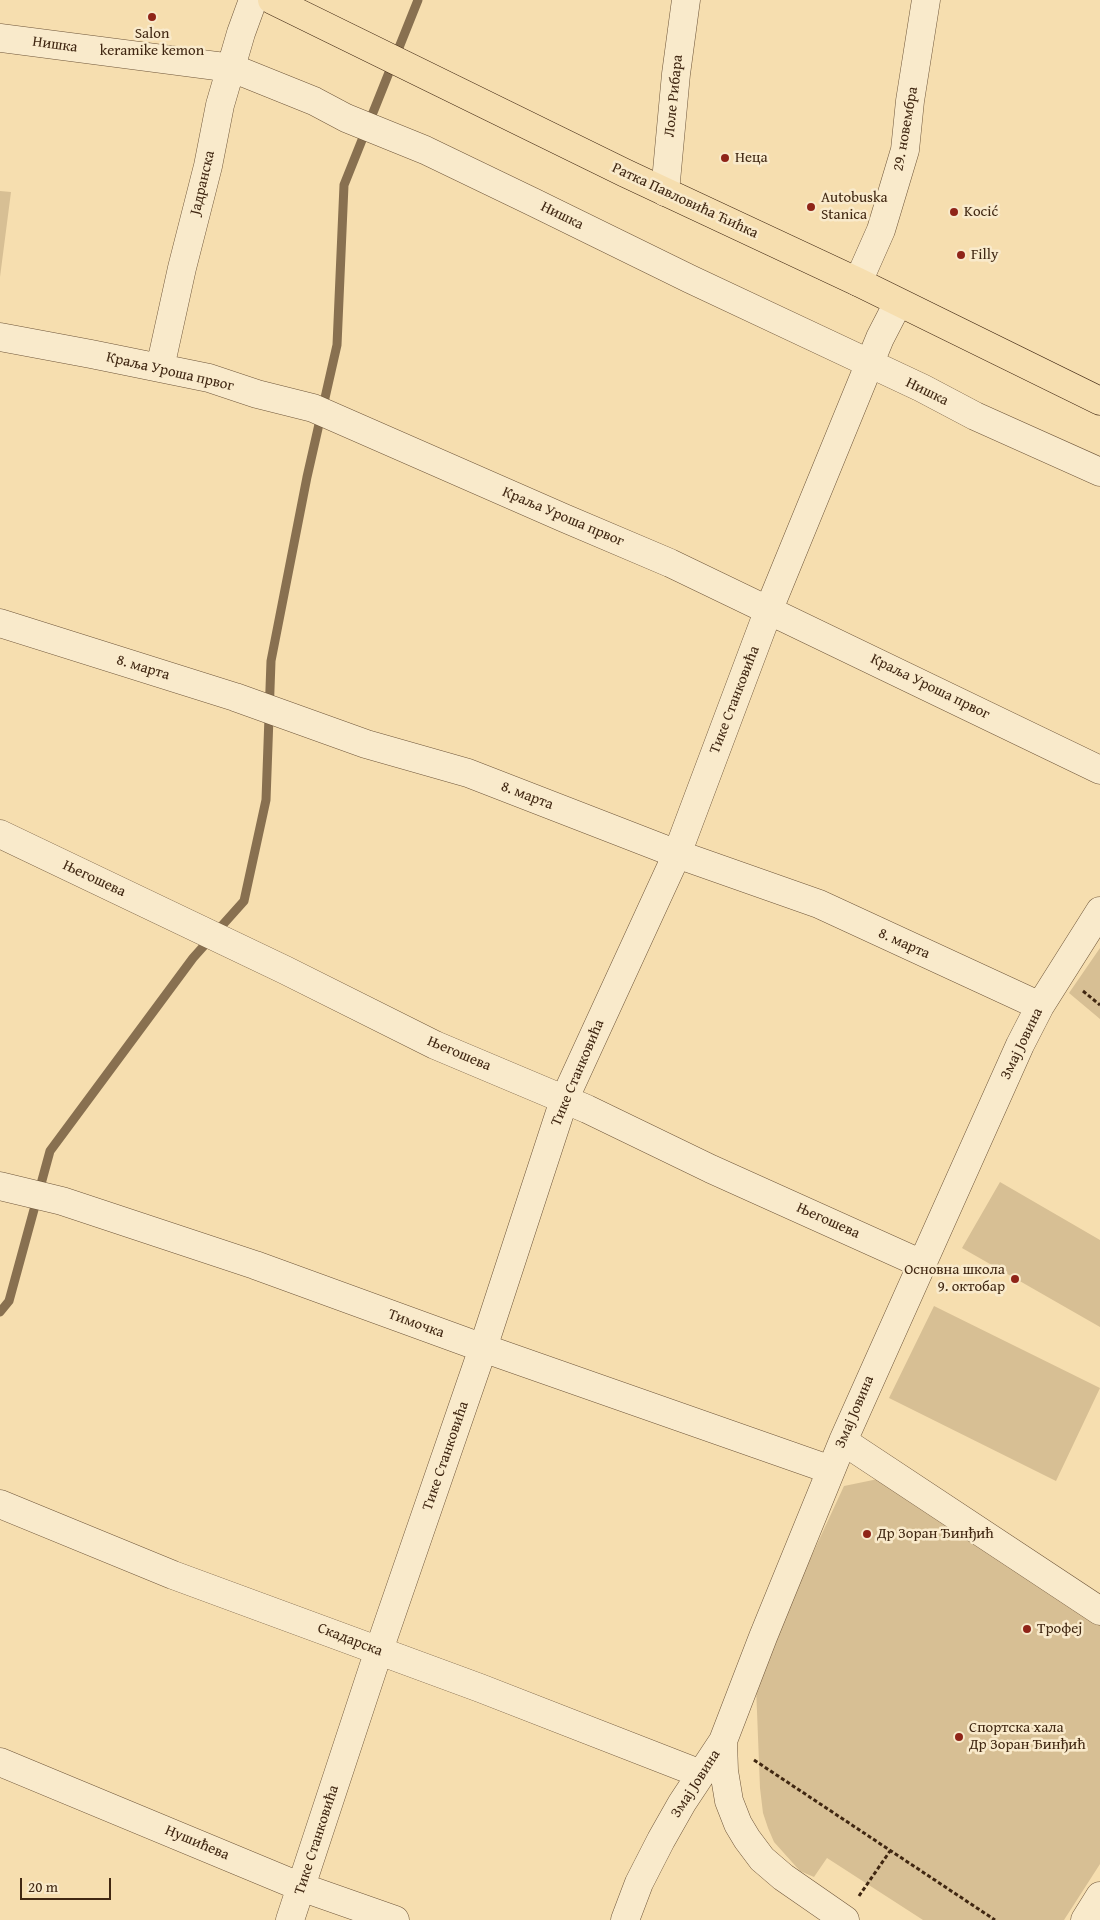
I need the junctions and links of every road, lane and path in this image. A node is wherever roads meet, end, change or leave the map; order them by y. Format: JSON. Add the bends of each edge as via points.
{"nodes":[{"id":1,"x":253,"y":0,"type":"edge"},
{"id":2,"x":272,"y":0,"type":"edge"},
{"id":3,"x":686,"y":0,"type":"edge"},
{"id":4,"x":926,"y":0,"type":"edge"},
{"id":5,"x":0,"y":38,"type":"edge"},
{"id":6,"x":232,"y":68,"type":"junction"},
{"id":7,"x":664,"y":192,"type":"junction"},
{"id":8,"x":858,"y":282,"type":"junction"},
{"id":9,"x":898,"y":303,"type":"junction"},
{"id":10,"x":0,"y":337,"type":"edge"},
{"id":11,"x":870,"y":365,"type":"junction"},
{"id":12,"x":160,"y":368,"type":"junction"},
{"id":13,"x":1100,"y":401,"type":"edge"},
{"id":14,"x":1100,"y":472,"type":"edge"},
{"id":15,"x":769,"y":609,"type":"junction"},
{"id":16,"x":0,"y":623,"type":"edge"},
{"id":17,"x":1100,"y":770,"type":"edge"},
{"id":18,"x":0,"y":834,"type":"edge"},
{"id":19,"x":677,"y":854,"type":"junction"},
{"id":20,"x":1100,"y":911,"type":"edge"},
{"id":21,"x":1040,"y":1006,"type":"junction"},
{"id":22,"x":564,"y":1100,"type":"junction"},
{"id":23,"x":9,"y":1188,"type":"edge"},
{"id":24,"x":922,"y":1264,"type":"junction"},
{"id":25,"x":483,"y":1348,"type":"junction"},
{"id":26,"x":843,"y":1440,"type":"junction"},
{"id":27,"x":831,"y":1470,"type":"junction"},
{"id":28,"x":0,"y":1504,"type":"edge"},
{"id":29,"x":1100,"y":1611,"type":"edge"},
{"id":30,"x":379,"y":1650,"type":"junction"},
{"id":31,"x":724,"y":1741,"type":"junction"},
{"id":32,"x":0,"y":1762,"type":"edge"},
{"id":33,"x":700,"y":1774,"type":"junction"},
{"id":34,"x":890,"y":1851,"type":"junction"},
{"id":35,"x":301,"y":1887,"type":"junction"},
{"id":36,"x":1100,"y":1896,"type":"edge"},
{"id":37,"x":290,"y":1920,"type":"edge"},
{"id":38,"x":395,"y":1920,"type":"edge"},
{"id":39,"x":625,"y":1920,"type":"edge"},
{"id":40,"x":844,"y":1920,"type":"edge"},
{"id":41,"x":995,"y":1920,"type":"edge"},
{"id":42,"x":1085,"y":1920,"type":"edge"}],
"edges":[{"from":1,"to":6,"type":"street","name":"Јадранска"},
{"from":2,"to":7,"type":"main road","name":"Ратка Павловића Ћићка"},
{"from":3,"to":7,"type":"street","name":"Лоле Рибара"},
{"from":4,"to":8,"type":"street","name":"29. новембра","via":[[905,150],[881,230]]},
{"from":5,"to":6,"type":"street","name":"Нишка"},
{"from":6,"to":11,"type":"street","name":"Нишка","via":[[425,150]]},
{"from":6,"to":12,"type":"street","name":"Јадранска","via":[[220,105]]},
{"from":7,"to":8,"type":"main road","name":"Ратка Павловића Ћићка"},
{"from":8,"to":9,"type":"main road","name":"Ратка Павловића Ћићка"},
{"from":9,"to":11,"type":"street","name":"Тике Станковића"},
{"from":9,"to":13,"type":"main road","name":"Ратка Павловића Ћићка"},
{"from":10,"to":12,"type":"street","name":"Краља Уроша првог"},
{"from":11,"to":14,"type":"street","name":"Нишка"},
{"from":11,"to":15,"type":"street","name":"Тике Станковића"},
{"from":12,"to":15,"type":"street","name":"Краља Уроша првог","via":[[209,378],[313,408]]},
{"from":15,"to":17,"type":"street","name":"Краља Уроша првог"},
{"from":15,"to":19,"type":"street","name":"Тике Станковића"},
{"from":16,"to":19,"type":"street","name":"8. марта","via":[[249,702],[366,744],[468,773]]},
{"from":18,"to":22,"type":"street","name":"Његошева","via":[[435,1045]]},
{"from":19,"to":21,"type":"street","name":"8. марта","via":[[819,904]]},
{"from":19,"to":22,"type":"street","name":"Тике Станковића"},
{"from":20,"to":21,"type":"street","name":"Змај Јовина"},
{"from":21,"to":24,"type":"street","name":"Змај Јовина"},
{"from":22,"to":24,"type":"street","name":"Његошева"},
{"from":22,"to":25,"type":"street","name":"Тике Станковића"},
{"from":23,"to":25,"type":"street","name":"Тимочка","via":[[58,1200],[255,1266]]},
{"from":24,"to":26,"type":"street","name":"Змај Јовина"},
{"from":25,"to":27,"type":"street","name":"Тимочка"},
{"from":25,"to":30,"type":"street","name":"Тике Станковића"},
{"from":26,"to":27,"type":"street","name":"Змај Јовина"},
{"from":26,"to":29,"type":"street"},
{"from":27,"to":31,"type":"street","name":"Змај Јовина"},
{"from":28,"to":30,"type":"street","name":"Скадарска","via":[[173,1575]]},
{"from":30,"to":33,"type":"street","name":"Скадарска"},
{"from":30,"to":35,"type":"street","name":"Тике Станковића"},
{"from":31,"to":33,"type":"street","name":"Змај Јовина"},
{"from":31,"to":34,"type":"path"},
{"from":31,"to":40,"type":"street","via":[[729,1801],[747,1839],[782,1878]]},
{"from":32,"to":35,"type":"street","name":"Нушићева"},
{"from":33,"to":39,"type":"street","name":"Змај Јовина","via":[[661,1840]]},
{"from":34,"to":40,"type":"path"},
{"from":34,"to":41,"type":"path"},
{"from":35,"to":37,"type":"street","name":"Тике Станковића"},
{"from":35,"to":38,"type":"street","name":"Нушићева"},
{"from":36,"to":42,"type":"street"}]}
